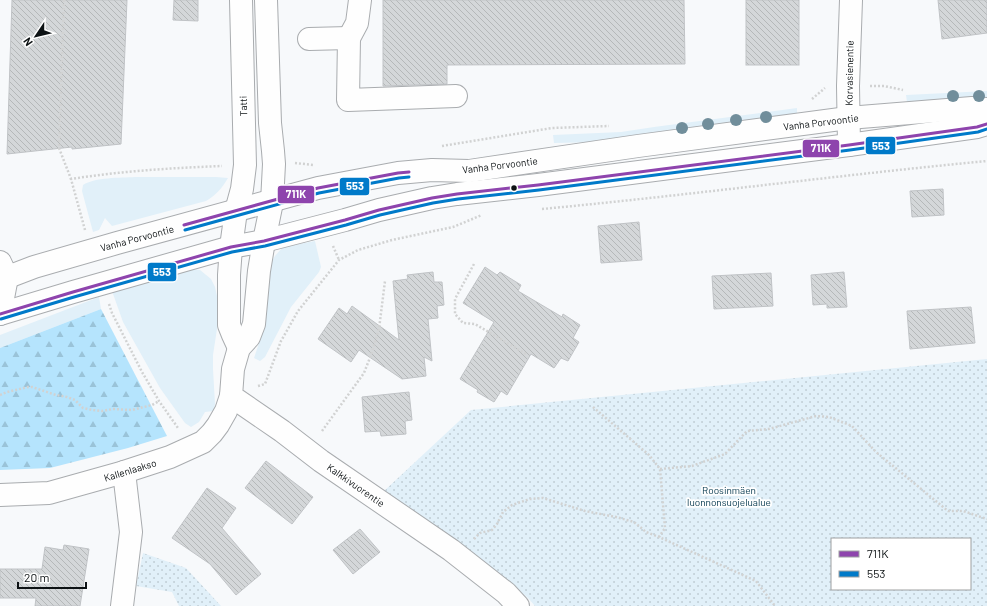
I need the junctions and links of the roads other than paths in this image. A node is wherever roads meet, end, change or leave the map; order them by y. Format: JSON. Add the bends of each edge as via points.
{"nodes":[{"id":1,"x":241,"y":0,"type":"edge"},
{"id":2,"x":266,"y":0,"type":"edge"},
{"id":3,"x":360,"y":0,"type":"edge"},
{"id":4,"x":850,"y":0,"type":"edge"},
{"id":5,"x":349,"y":38,"type":"junction"},
{"id":6,"x":309,"y":39,"type":"dead end"},
{"id":7,"x":456,"y":96,"type":"dead end"},
{"id":8,"x":987,"y":109,"type":"edge"},
{"id":9,"x":848,"y":118,"type":"junction"},
{"id":10,"x":987,"y":124,"type":"edge"},
{"id":11,"x":849,"y":145,"type":"junction"},
{"id":12,"x":272,"y":202,"type":"junction"},
{"id":13,"x":236,"y":211,"type":"junction"},
{"id":14,"x":264,"y":241,"type":"junction"},
{"id":15,"x":230,"y":247,"type":"junction"},
{"id":16,"x":2,"y":273,"type":"edge"},
{"id":17,"x":0,"y":314,"type":"edge"},
{"id":18,"x":239,"y":348,"type":"junction"},
{"id":19,"x":231,"y":396,"type":"junction"},
{"id":20,"x":124,"y":472,"type":"junction"},
{"id":21,"x":0,"y":496,"type":"edge"},
{"id":22,"x":122,"y":606,"type":"edge"},
{"id":23,"x":518,"y":606,"type":"edge"}],
"edges":[{"from":1,"to":13,"type":"main road","name":"Tatti","via":[[245,165]]},
{"from":2,"to":12,"type":"main road","via":[[274,164]]},
{"from":3,"to":5,"type":"main road","via":[[357,23]]},
{"from":4,"to":9,"type":"main road","name":"Korvasienentie"},
{"from":5,"to":6,"type":"main road"},
{"from":5,"to":7,"type":"main road","via":[[348,100]]},
{"from":8,"to":9,"type":"main road","name":"Vanha Porvoontie"},
{"from":9,"to":11,"type":"main road","name":"Korvasienentie"},
{"from":9,"to":12,"type":"main road","name":"Vanha Porvoontie","via":[[469,171],[432,170],[398,173],[318,188]]},
{"from":10,"to":11,"type":"main road"},
{"from":11,"to":14,"type":"main road","via":[[457,194],[378,210]]},
{"from":12,"to":13,"type":"main road","name":"Vanha Porvoontie"},
{"from":12,"to":14,"type":"main road"},
{"from":13,"to":15,"type":"main road"},
{"from":13,"to":16,"type":"main road","name":"Vanha Porvoontie","via":[[34,267]]},
{"from":14,"to":15,"type":"main road"},
{"from":14,"to":18,"type":"main road","via":[[254,324],[249,337]]},
{"from":15,"to":17,"type":"main road"},
{"from":15,"to":18,"type":"main road","via":[[230,325]]},
{"from":16,"to":17,"type":"main road"},
{"from":18,"to":19,"type":"main road","via":[[233,370]]},
{"from":19,"to":20,"type":"main road","name":"Kallenlaakso","via":[[218,425],[203,442],[170,457]]},
{"from":19,"to":23,"type":"main road","name":"Kalkkivuorentie","via":[[451,550],[506,593]]},
{"from":20,"to":21,"type":"main road","name":"Kallenlaakso","via":[[49,493]]},
{"from":20,"to":22,"type":"main road","via":[[131,532]]}]}
